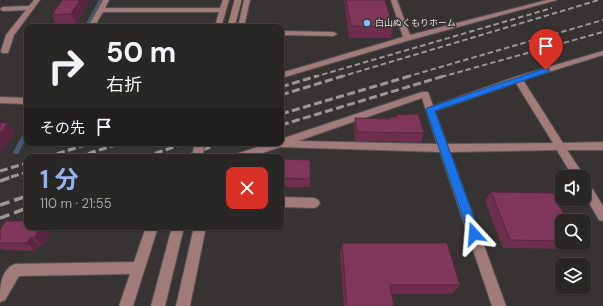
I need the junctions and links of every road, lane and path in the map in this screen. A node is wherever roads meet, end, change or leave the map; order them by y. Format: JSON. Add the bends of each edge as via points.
{"nodes":[{"id":1,"x":13,"y":0,"type":"edge"},
{"id":2,"x":36,"y":0,"type":"edge"},
{"id":3,"x":106,"y":0,"type":"edge"},
{"id":4,"x":226,"y":0,"type":"edge"},
{"id":5,"x":238,"y":0,"type":"edge"},
{"id":6,"x":247,"y":0,"type":"edge"},
{"id":7,"x":394,"y":0,"type":"edge"},
{"id":8,"x":554,"y":0,"type":"edge"},
{"id":9,"x":31,"y":8,"type":"junction"},
{"id":10,"x":1,"y":10,"type":"edge"},
{"id":11,"x":101,"y":10,"type":"junction"},
{"id":12,"x":223,"y":10,"type":"junction"},
{"id":13,"x":93,"y":24,"type":"edge"},
{"id":14,"x":219,"y":24,"type":"edge"},
{"id":15,"x":232,"y":24,"type":"edge"},
{"id":16,"x":241,"y":24,"type":"edge"},
{"id":17,"x":284,"y":33,"type":"edge"},
{"id":18,"x":333,"y":34,"type":"dead end"},
{"id":19,"x":407,"y":38,"type":"junction"},
{"id":20,"x":5,"y":51,"type":"dead end"},
{"id":21,"x":603,"y":53,"type":"edge"},
{"id":22,"x":284,"y":75,"type":"edge"},
{"id":23,"x":518,"y":79,"type":"junction"},
{"id":24,"x":0,"y":100,"type":"edge"},
{"id":25,"x":24,"y":101,"type":"edge"},
{"id":26,"x":430,"y":110,"type":"junction"},
{"id":27,"x":284,"y":143,"type":"edge"},
{"id":28,"x":284,"y":144,"type":"edge"},
{"id":29,"x":275,"y":146,"type":"edge"},
{"id":30,"x":559,"y":146,"type":"junction"},
{"id":31,"x":603,"y":146,"type":"edge"},
{"id":32,"x":444,"y":148,"type":"junction"},
{"id":33,"x":249,"y":154,"type":"edge"},
{"id":34,"x":574,"y":170,"type":"edge"},
{"id":35,"x":591,"y":197,"type":"edge"},
{"id":36,"x":284,"y":202,"type":"edge"},
{"id":37,"x":314,"y":203,"type":"dead end"},
{"id":38,"x":603,"y":216,"type":"edge"},
{"id":39,"x":151,"y":230,"type":"edge"},
{"id":40,"x":177,"y":230,"type":"edge"},
{"id":41,"x":199,"y":230,"type":"edge"},
{"id":42,"x":138,"y":268,"type":"junction"},
{"id":43,"x":0,"y":295,"type":"edge"},
{"id":44,"x":126,"y":306,"type":"edge"},
{"id":45,"x":158,"y":306,"type":"edge"},
{"id":46,"x":183,"y":306,"type":"edge"},
{"id":47,"x":499,"y":306,"type":"edge"}],
"edges":[{"from":1,"to":10,"type":"street"},
{"from":2,"to":9,"type":"street"},
{"from":3,"to":11,"type":"street"},
{"from":4,"to":12,"type":"street"},
{"from":5,"to":15,"type":"street","bridge":true},
{"from":6,"to":16,"type":"street"},
{"from":7,"to":19,"type":"street"},
{"from":8,"to":19,"type":"street"},
{"from":9,"to":10,"type":"street"},
{"from":9,"to":20,"type":"street","via":[[10,35]]},
{"from":11,"to":12,"type":"street"},
{"from":11,"to":13,"type":"street"},
{"from":12,"to":14,"type":"street"},
{"from":17,"to":18,"type":"street"},
{"from":19,"to":22,"type":"street"},
{"from":21,"to":23,"type":"street"},
{"from":23,"to":26,"type":"street"},
{"from":23,"to":30,"type":"street"},
{"from":24,"to":25,"type":"street"},
{"from":26,"to":27,"type":"street","via":[[425,94]]},
{"from":26,"to":32,"type":"street"},
{"from":28,"to":32,"type":"street"},
{"from":29,"to":33,"type":"street"},
{"from":30,"to":31,"type":"street"},
{"from":30,"to":32,"type":"street"},
{"from":30,"to":34,"type":"street"},
{"from":32,"to":47,"type":"street"},
{"from":35,"to":38,"type":"street"},
{"from":36,"to":37,"type":"street"},
{"from":39,"to":42,"type":"street"},
{"from":40,"to":45,"type":"street"},
{"from":41,"to":46,"type":"street"},
{"from":42,"to":43,"type":"street","via":[[15,270]]},
{"from":42,"to":44,"type":"street"}]}
